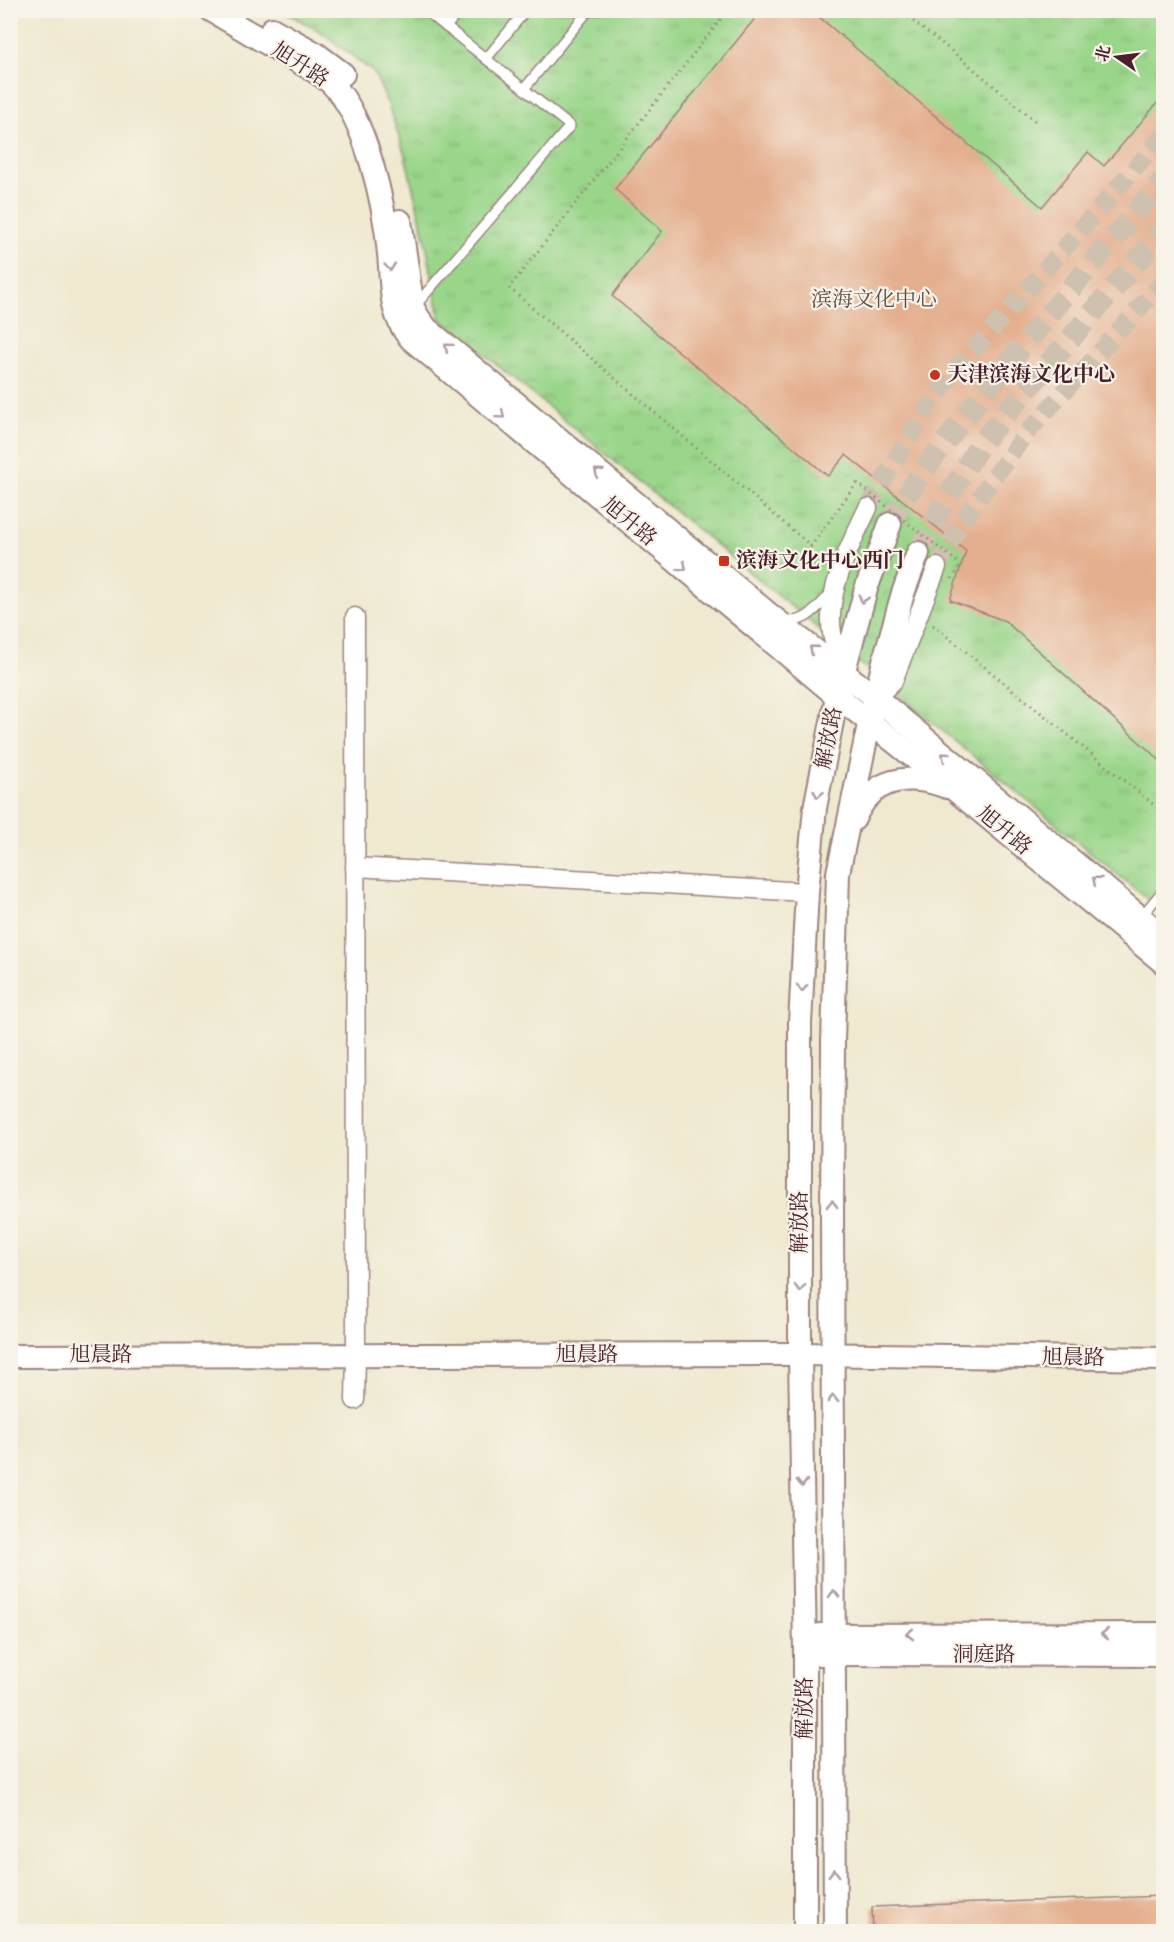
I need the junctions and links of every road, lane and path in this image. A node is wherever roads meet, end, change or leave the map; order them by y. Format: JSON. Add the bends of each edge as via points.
{"nodes":[{"id":1,"x":240,"y":10,"type":"edge"},
{"id":2,"x":425,"y":10,"type":"edge"},
{"id":3,"x":459,"y":10,"type":"edge"},
{"id":4,"x":526,"y":10,"type":"edge"},
{"id":5,"x":589,"y":10,"type":"edge"},
{"id":6,"x":728,"y":10,"type":"edge"},
{"id":7,"x":900,"y":10,"type":"edge"},
{"id":8,"x":214,"y":11,"type":"edge"},
{"id":9,"x":446,"y":27,"type":"junction"},
{"id":10,"x":486,"y":59,"type":"junction"},
{"id":11,"x":524,"y":89,"type":"junction"},
{"id":12,"x":1035,"y":121,"type":"dead end"},
{"id":13,"x":406,"y":315,"type":"junction"},
{"id":14,"x":868,"y":508,"type":"tunnel mouth"},
{"id":15,"x":890,"y":524,"type":"tunnel mouth"},
{"id":16,"x":918,"y":554,"type":"tunnel mouth"},
{"id":17,"x":937,"y":567,"type":"tunnel mouth"},
{"id":18,"x":950,"y":584,"type":"dead end"},
{"id":19,"x":835,"y":588,"type":"junction"},
{"id":20,"x":771,"y":616,"type":"junction"},
{"id":21,"x":355,"y":617,"type":"dead end"},
{"id":22,"x":927,"y":620,"type":"dead end"},
{"id":23,"x":843,"y":673,"type":"junction"},
{"id":24,"x":837,"y":696,"type":"junction"},
{"id":25,"x":876,"y":698,"type":"junction"},
{"id":26,"x":870,"y":720,"type":"junction"},
{"id":27,"x":955,"y":790,"type":"junction"},
{"id":28,"x":1164,"y":813,"type":"edge"},
{"id":29,"x":845,"y":839,"type":"junction"},
{"id":30,"x":355,"y":867,"type":"junction"},
{"id":31,"x":1164,"y":889,"type":"edge"},
{"id":32,"x":807,"y":892,"type":"junction"},
{"id":33,"x":1134,"y":925,"type":"junction"},
{"id":34,"x":1164,"y":937,"type":"edge"},
{"id":35,"x":1163,"y":962,"type":"edge"},
{"id":36,"x":800,"y":1354,"type":"junction"},
{"id":37,"x":356,"y":1355,"type":"junction"},
{"id":38,"x":833,"y":1355,"type":"junction"},
{"id":39,"x":10,"y":1356,"type":"edge"},
{"id":40,"x":1164,"y":1359,"type":"edge"},
{"id":41,"x":355,"y":1400,"type":"dead end"},
{"id":42,"x":1164,"y":1634,"type":"edge"},
{"id":43,"x":834,"y":1644,"type":"junction"},
{"id":44,"x":805,"y":1645,"type":"junction"},
{"id":45,"x":1164,"y":1655,"type":"edge"},
{"id":46,"x":805,"y":1932,"type":"edge"},
{"id":47,"x":835,"y":1932,"type":"edge"}],
"edges":[{"from":1,"to":13,"type":"street","name":"旭升路","via":[[339,70],[360,97],[374,125],[392,185],[402,234]]},
{"from":2,"to":9,"type":"lane"},
{"from":3,"to":9,"type":"lane"},
{"from":4,"to":10,"type":"lane"},
{"from":5,"to":11,"type":"lane"},
{"from":6,"to":18,"type":"path","bridge":true,"via":[[509,288],[811,546],[857,483],[961,565]]},
{"from":7,"to":12,"type":"path"},
{"from":8,"to":13,"type":"street","name":"旭升路","one_way":true,"via":[[315,71],[341,94],[361,132],[381,196],[393,304]]},
{"from":9,"to":10,"type":"lane"},
{"from":10,"to":11,"type":"lane"},
{"from":11,"to":13,"type":"lane","via":[[570,126]]},
{"from":20,"to":13,"type":"street","name":"旭升路","one_way":true,"via":[[427,329],[418,317]]},
{"from":13,"to":24,"type":"street","name":"旭升路","one_way":true,"via":[[404,332],[423,349]]},
{"from":14,"to":19,"type":"street"},
{"from":15,"to":23,"type":"street","name":"解放路","one_way":true,"via":[[866,589]]},
{"from":16,"to":25,"type":"street","name":"解放路","via":[[897,615]]},
{"from":17,"to":25,"type":"street","via":[[893,681]]},
{"from":19,"to":20,"type":"lane","via":[[801,620]]},
{"from":19,"to":23,"type":"street","via":[[831,631]]},
{"from":23,"to":20,"type":"street","name":"旭升路","one_way":true},
{"from":21,"to":30,"type":"street"},
{"from":22,"to":28,"type":"path"},
{"from":23,"to":24,"type":"street","name":"解放路"},
{"from":23,"to":25,"type":"street","name":"旭升路"},
{"from":24,"to":26,"type":"street","name":"旭升路"},
{"from":24,"to":32,"type":"street","name":"解放路","one_way":true,"via":[[815,808]]},
{"from":25,"to":26,"type":"street","name":"解放路"},
{"from":33,"to":25,"type":"street","name":"旭升路","one_way":true},
{"from":26,"to":27,"type":"street","name":"旭升路"},
{"from":26,"to":29,"type":"street","name":"解放路"},
{"from":27,"to":29,"type":"street","via":[[931,781],[893,781],[872,792],[860,806]]},
{"from":27,"to":33,"type":"street","name":"旭升路"},
{"from":38,"to":29,"type":"street","name":"解放路","one_way":true,"via":[[834,971],[838,873]]},
{"from":30,"to":32,"type":"street"},
{"from":30,"to":37,"type":"street"},
{"from":31,"to":33,"type":"lane"},
{"from":32,"to":36,"type":"street","name":"解放路","one_way":true,"via":[[800,1023]]},
{"from":33,"to":34,"type":"street","name":"旭升路"},
{"from":33,"to":35,"type":"street","name":"旭升路"},
{"from":36,"to":37,"type":"street","name":"旭晨路"},
{"from":36,"to":38,"type":"street","name":"旭晨路"},
{"from":36,"to":44,"type":"street","name":"解放路","one_way":true},
{"from":37,"to":39,"type":"street","name":"旭晨路"},
{"from":37,"to":41,"type":"street"},
{"from":38,"to":40,"type":"street","name":"旭晨路"},
{"from":43,"to":38,"type":"street","name":"解放路","one_way":true},
{"from":42,"to":43,"type":"street","one_way":true},
{"from":43,"to":44,"type":"street","name":"洞庭路"},
{"from":43,"to":45,"type":"street","name":"洞庭路"},
{"from":47,"to":43,"type":"street","name":"解放路","one_way":true},
{"from":44,"to":46,"type":"street","name":"解放路"}]}
